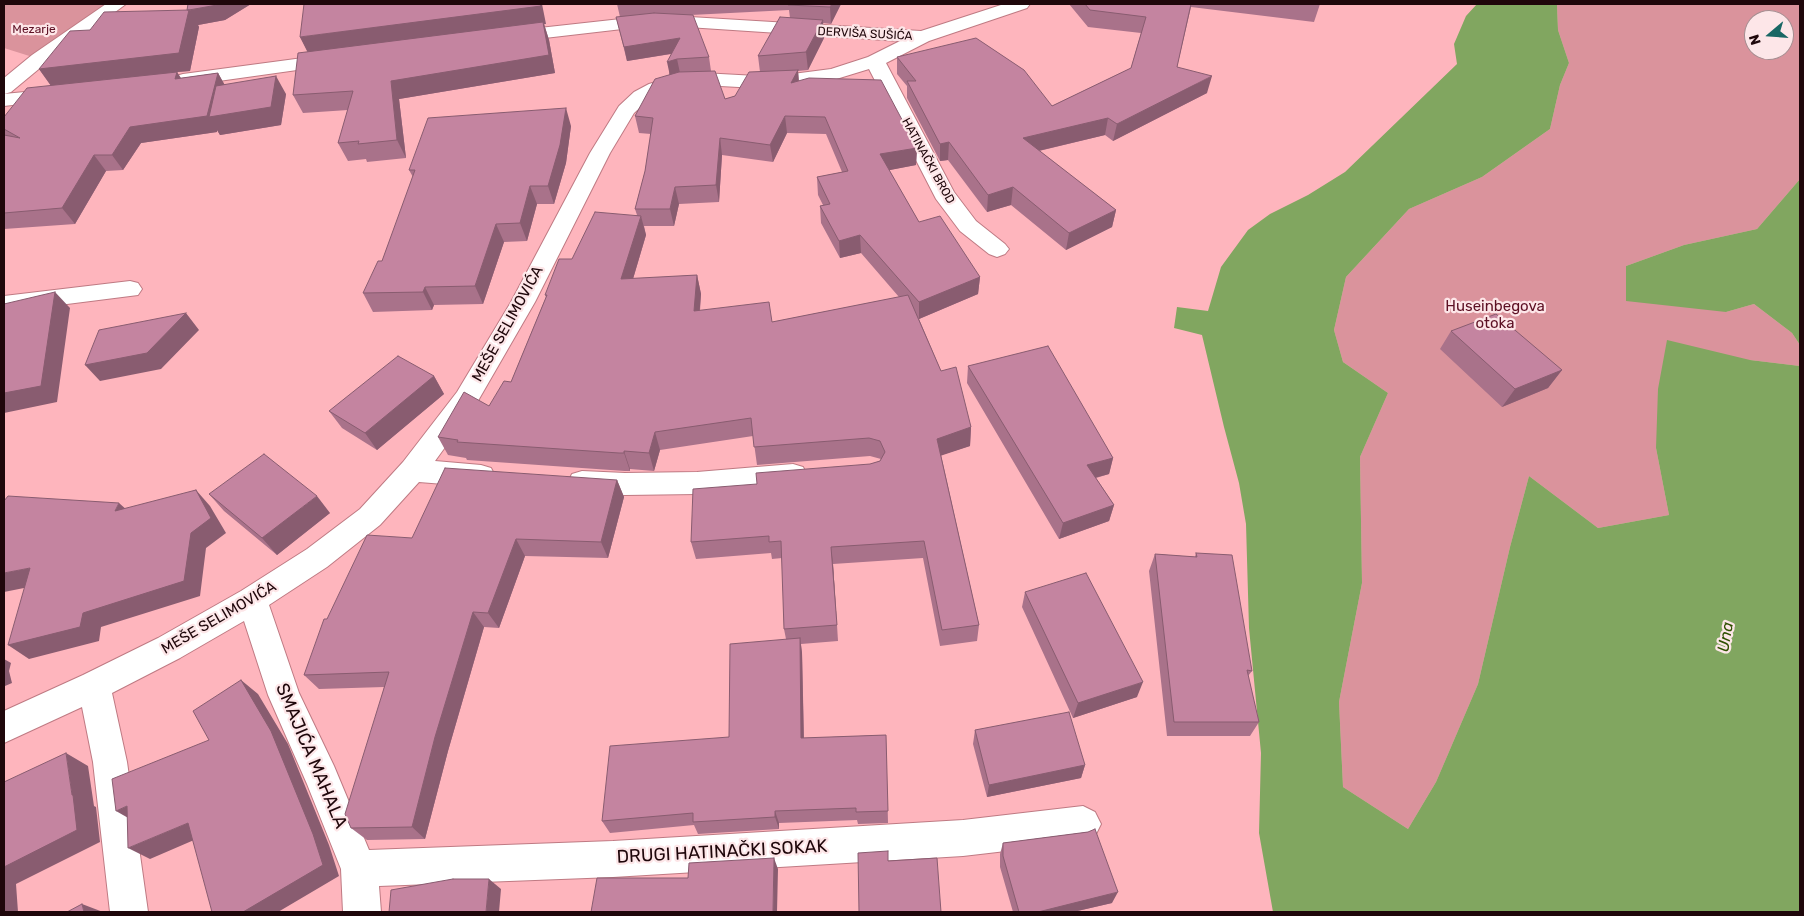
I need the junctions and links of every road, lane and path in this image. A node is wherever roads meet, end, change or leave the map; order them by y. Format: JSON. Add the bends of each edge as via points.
{"nodes":[{"id":1,"x":117,"y":4,"type":"edge"},
{"id":2,"x":1020,"y":4,"type":"edge"},
{"id":3,"x":922,"y":37,"type":"junction"},
{"id":4,"x":490,"y":39,"type":"edge"},
{"id":5,"x":352,"y":57,"type":"edge"},
{"id":6,"x":875,"y":61,"type":"junction"},
{"id":7,"x":169,"y":82,"type":"edge"},
{"id":8,"x":4,"y":88,"type":"edge"},
{"id":9,"x":72,"y":93,"type":"edge"},
{"id":10,"x":4,"y":100,"type":"edge"},
{"id":11,"x":998,"y":249,"type":"dead end"},
{"id":12,"x":130,"y":288,"type":"dead end"},
{"id":13,"x":4,"y":304,"type":"edge"},
{"id":14,"x":414,"y":470,"type":"junction"},
{"id":15,"x":822,"y":473,"type":"edge"},
{"id":16,"x":502,"y":477,"type":"edge"},
{"id":17,"x":557,"y":480,"type":"edge"},
{"id":18,"x":252,"y":600,"type":"junction"},
{"id":19,"x":94,"y":686,"type":"junction"},
{"id":20,"x":4,"y":727,"type":"edge"},
{"id":21,"x":1083,"y":824,"type":"dead end"},
{"id":22,"x":359,"y":869,"type":"junction"},
{"id":23,"x":129,"y":912,"type":"edge"},
{"id":24,"x":362,"y":912,"type":"edge"}],
"edges":[{"from":1,"to":8,"type":"street"},
{"from":2,"to":3,"type":"street","name":"MEŠE SELIMOVIĆA"},
{"from":3,"to":4,"type":"street","name":"DERVIŠA SUŠIĆA","via":[[657,20]]},
{"from":3,"to":6,"type":"street","name":"MEŠE SELIMOVIĆA"},
{"from":5,"to":7,"type":"street"},
{"from":6,"to":11,"type":"street","name":"HATINAČKI BROD","via":[[944,194],[968,226]]},
{"from":6,"to":14,"type":"street","name":"MEŠE SELIMOVIĆA","via":[[834,74],[785,82],[680,81],[641,96],[626,110],[600,153],[523,302],[466,399]]},
{"from":9,"to":10,"type":"street"},
{"from":12,"to":13,"type":"street"},
{"from":14,"to":16,"type":"street"},
{"from":14,"to":18,"type":"street","name":"MEŠE SELIMOVIĆA","via":[[370,517],[317,558]]},
{"from":15,"to":17,"type":"street","via":[[625,484]]},
{"from":18,"to":19,"type":"street","name":"MEŠE SELIMOVIĆA"},
{"from":18,"to":22,"type":"street","name":"SMAJIĆA MAHALA","via":[[284,695]]},
{"from":19,"to":20,"type":"street","name":"MEŠE SELIMOVIĆA"},
{"from":19,"to":23,"type":"street","via":[[110,762]]},
{"from":21,"to":22,"type":"street","name":"DRUGI HATINAČKI SOKAK","via":[[963,838]]},
{"from":22,"to":24,"type":"street","name":"SMAJIĆA MAHALA"}]}
